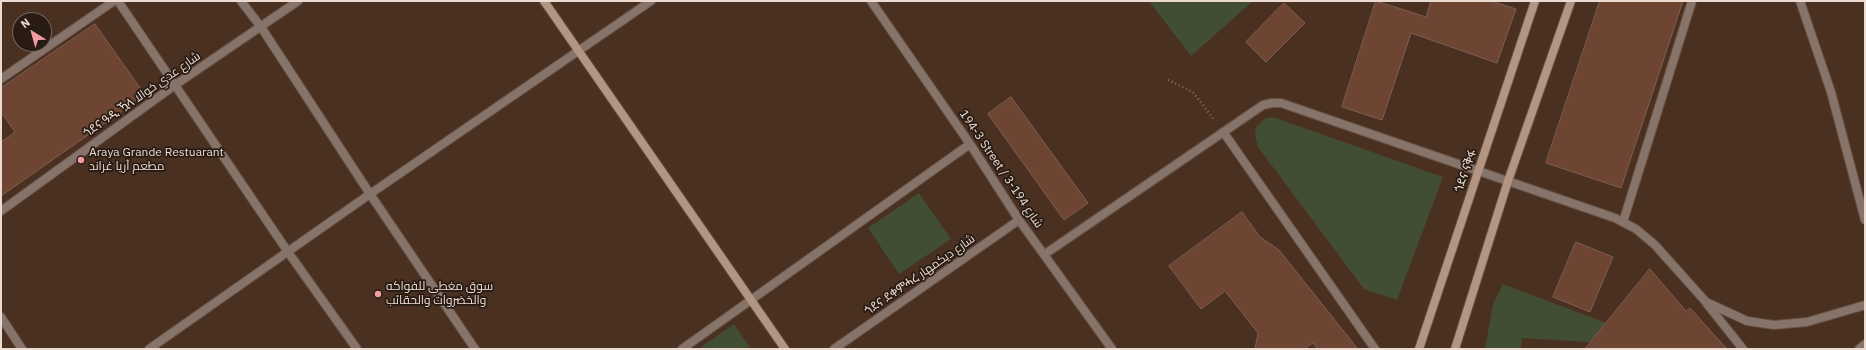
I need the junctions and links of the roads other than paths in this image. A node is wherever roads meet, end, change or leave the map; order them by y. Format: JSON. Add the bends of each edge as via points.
{"nodes":[{"id":1,"x":114,"y":1,"type":"edge"},
{"id":2,"x":118,"y":1,"type":"edge"},
{"id":3,"x":241,"y":1,"type":"edge"},
{"id":4,"x":298,"y":1,"type":"edge"},
{"id":5,"x":544,"y":1,"type":"edge"},
{"id":6,"x":651,"y":1,"type":"edge"},
{"id":7,"x":871,"y":1,"type":"edge"},
{"id":8,"x":1535,"y":1,"type":"edge"},
{"id":9,"x":1571,"y":1,"type":"edge"},
{"id":10,"x":1692,"y":1,"type":"edge"},
{"id":11,"x":1800,"y":1,"type":"edge"},
{"id":12,"x":261,"y":27,"type":"junction"},
{"id":13,"x":578,"y":50,"type":"junction"},
{"id":14,"x":1,"y":79,"type":"edge"},
{"id":15,"x":175,"y":85,"type":"junction"},
{"id":16,"x":1224,"y":133,"type":"junction"},
{"id":17,"x":970,"y":144,"type":"junction"},
{"id":18,"x":1478,"y":171,"type":"junction"},
{"id":19,"x":1508,"y":181,"type":"junction"},
{"id":20,"x":370,"y":194,"type":"junction"},
{"id":21,"x":1,"y":211,"type":"edge"},
{"id":22,"x":1019,"y":220,"type":"junction"},
{"id":23,"x":1865,"y":220,"type":"edge"},
{"id":24,"x":1623,"y":222,"type":"junction"},
{"id":25,"x":288,"y":252,"type":"junction"},
{"id":26,"x":1045,"y":254,"type":"junction"},
{"id":27,"x":752,"y":300,"type":"junction"},
{"id":28,"x":1706,"y":302,"type":"junction"},
{"id":29,"x":1865,"y":304,"type":"edge"},
{"id":30,"x":1,"y":317,"type":"edge"},
{"id":31,"x":1865,"y":344,"type":"edge"},
{"id":32,"x":473,"y":348,"type":"edge"},
{"id":33,"x":22,"y":349,"type":"edge"},
{"id":34,"x":149,"y":349,"type":"edge"},
{"id":35,"x":357,"y":349,"type":"edge"},
{"id":36,"x":682,"y":349,"type":"edge"},
{"id":37,"x":785,"y":349,"type":"edge"},
{"id":38,"x":834,"y":349,"type":"edge"},
{"id":39,"x":1112,"y":349,"type":"edge"},
{"id":40,"x":1375,"y":349,"type":"edge"},
{"id":41,"x":1419,"y":349,"type":"edge"},
{"id":42,"x":1455,"y":349,"type":"edge"},
{"id":43,"x":1743,"y":349,"type":"edge"},
{"id":44,"x":1859,"y":349,"type":"edge"}],
"edges":[{"from":1,"to":14,"type":"street"},
{"from":2,"to":15,"type":"street"},
{"from":3,"to":12,"type":"street"},
{"from":4,"to":12,"type":"street","name":"ጎደና ዓዲ ዃላ شارع عدي خوالا"},
{"from":5,"to":13,"type":"main road"},
{"from":6,"to":13,"type":"street"},
{"from":7,"to":17,"type":"street","name":"194-3 Street / شارع 194-3"},
{"from":8,"to":18,"type":"main road","name":"ጎደና ናቅፋ"},
{"from":9,"to":19,"type":"main road"},
{"from":10,"to":24,"type":"street"},
{"from":11,"to":23,"type":"street","via":[[1831,92]]},
{"from":12,"to":15,"type":"street","name":"ጎደና ዓዲ ዃላ شارع عدي خوالا"},
{"from":12,"to":20,"type":"street"},
{"from":13,"to":20,"type":"street"},
{"from":13,"to":27,"type":"main road"},
{"from":15,"to":21,"type":"street","name":"ጎደና ዓዲ ዃላ شارع عدي خوالا"},
{"from":15,"to":25,"type":"street"},
{"from":16,"to":18,"type":"street","via":[[1263,105],[1281,103]]},
{"from":16,"to":26,"type":"street"},
{"from":16,"to":40,"type":"street"},
{"from":17,"to":22,"type":"street","name":"194-3 Street / شارع 194-3"},
{"from":17,"to":27,"type":"street"},
{"from":18,"to":19,"type":"street"},
{"from":18,"to":41,"type":"main road","name":"ጎደና ናቅፋ"},
{"from":19,"to":24,"type":"street"},
{"from":19,"to":42,"type":"main road"},
{"from":20,"to":25,"type":"street"},
{"from":20,"to":32,"type":"street"},
{"from":22,"to":26,"type":"street","name":"194-3 Street / شارع 194-3"},
{"from":22,"to":38,"type":"street","name":"ጎደና ደቀምሓረ شارع ديكمهار"},
{"from":24,"to":28,"type":"street","via":[[1655,245]]},
{"from":25,"to":34,"type":"street"},
{"from":25,"to":35,"type":"street"},
{"from":26,"to":39,"type":"street","name":"194-3 Street / شارع 194-3"},
{"from":27,"to":36,"type":"street"},
{"from":27,"to":37,"type":"main road"},
{"from":28,"to":29,"type":"street","via":[[1747,321],[1774,325],[1807,322]]},
{"from":28,"to":43,"type":"street"},
{"from":30,"to":33,"type":"street"},
{"from":31,"to":44,"type":"street"}]}
